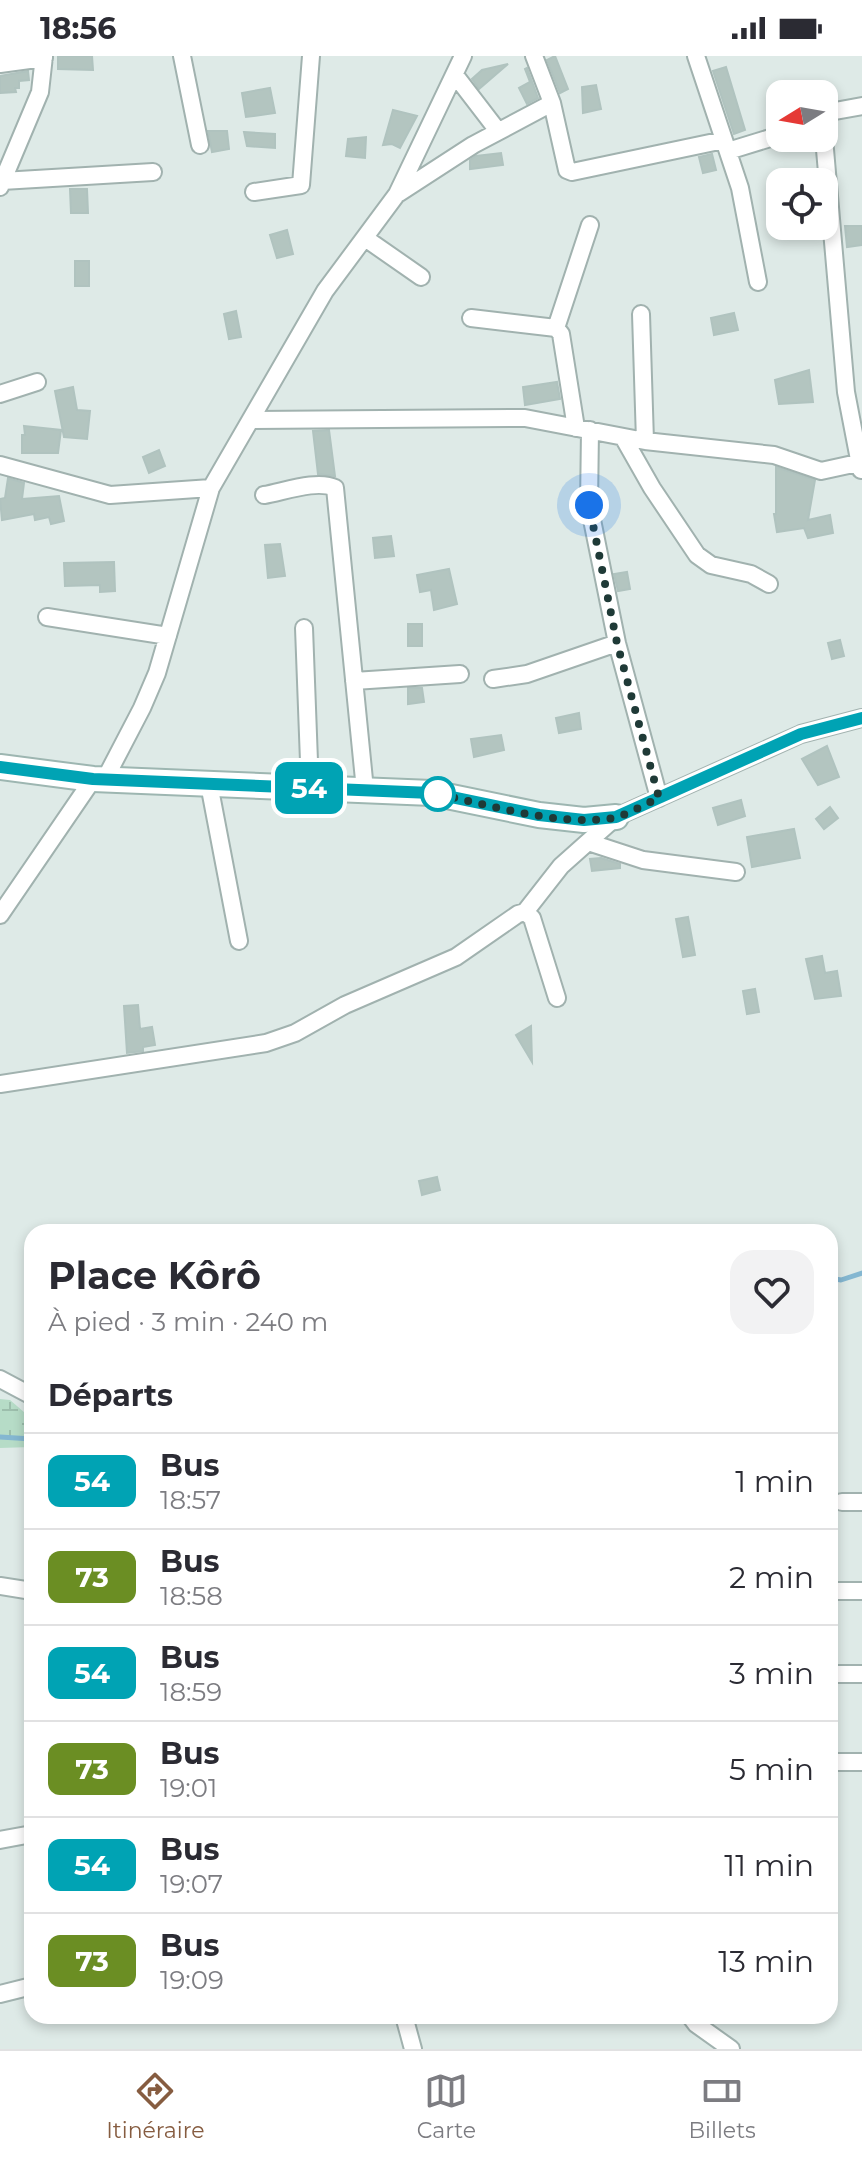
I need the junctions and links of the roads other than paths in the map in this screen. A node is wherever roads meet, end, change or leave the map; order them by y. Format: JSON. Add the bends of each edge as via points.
{"nodes":[{"id":1,"x":182,"y":56,"type":"edge"},
{"id":2,"x":311,"y":56,"type":"edge"},
{"id":3,"x":463,"y":56,"type":"edge"},
{"id":4,"x":534,"y":56,"type":"edge"},
{"id":5,"x":696,"y":56,"type":"edge"},
{"id":6,"x":44,"y":57,"type":"edge"},
{"id":7,"x":0,"y":64,"type":"edge"},
{"id":8,"x":455,"y":75,"type":"junction"},
{"id":9,"x":552,"y":103,"type":"junction"},
{"id":10,"x":862,"y":106,"type":"edge"},
{"id":11,"x":838,"y":110,"type":"edge"},
{"id":12,"x":498,"y":131,"type":"junction"},
{"id":13,"x":766,"y":138,"type":"edge"},
{"id":14,"x":200,"y":145,"type":"dead end"},
{"id":15,"x":726,"y":145,"type":"junction"},
{"id":16,"x":824,"y":152,"type":"edge"},
{"id":17,"x":153,"y":172,"type":"dead end"},
{"id":18,"x":1,"y":184,"type":"edge"},
{"id":19,"x":254,"y":192,"type":"dead end"},
{"id":20,"x":397,"y":194,"type":"junction"},
{"id":21,"x":590,"y":225,"type":"dead end"},
{"id":22,"x":365,"y":238,"type":"junction"},
{"id":23,"x":421,"y":277,"type":"dead end"},
{"id":24,"x":758,"y":282,"type":"dead end"},
{"id":25,"x":641,"y":314,"type":"dead end"},
{"id":26,"x":471,"y":318,"type":"dead end"},
{"id":27,"x":556,"y":328,"type":"junction"},
{"id":28,"x":37,"y":382,"type":"dead end"},
{"id":29,"x":0,"y":394,"type":"edge"},
{"id":30,"x":251,"y":420,"type":"junction"},
{"id":31,"x":583,"y":429,"type":"junction"},
{"id":32,"x":623,"y":437,"type":"junction"},
{"id":33,"x":645,"y":441,"type":"junction"},
{"id":34,"x":0,"y":465,"type":"edge"},
{"id":35,"x":861,"y":466,"type":"edge"},
{"id":36,"x":211,"y":488,"type":"junction"},
{"id":37,"x":264,"y":495,"type":"dead end"},
{"id":38,"x":769,"y":584,"type":"dead end"},
{"id":39,"x":47,"y":617,"type":"dead end"},
{"id":40,"x":304,"y":628,"type":"dead end"},
{"id":41,"x":168,"y":636,"type":"junction"},
{"id":42,"x":617,"y":643,"type":"junction"},
{"id":43,"x":460,"y":674,"type":"dead end"},
{"id":44,"x":493,"y":679,"type":"dead end"},
{"id":45,"x":354,"y":681,"type":"junction"},
{"id":46,"x":862,"y":718,"type":"edge"},
{"id":47,"x":0,"y":767,"type":"edge"},
{"id":48,"x":99,"y":779,"type":"junction"},
{"id":49,"x":209,"y":784,"type":"junction"},
{"id":50,"x":310,"y":788,"type":"junction"},
{"id":51,"x":365,"y":790,"type":"junction"},
{"id":52,"x":659,"y":798,"type":"junction"},
{"id":53,"x":616,"y":817,"type":"junction"},
{"id":54,"x":588,"y":842,"type":"junction"},
{"id":55,"x":736,"y":872,"type":"dead end"},
{"id":56,"x":525,"y":912,"type":"junction"},
{"id":57,"x":0,"y":915,"type":"edge"},
{"id":58,"x":239,"y":941,"type":"dead end"},
{"id":59,"x":557,"y":998,"type":"dead end"},
{"id":60,"x":0,"y":1084,"type":"edge"},
{"id":61,"x":0,"y":1379,"type":"edge"},
{"id":62,"x":24,"y":1392,"type":"edge"},
{"id":63,"x":842,"y":1502,"type":"dead end"},
{"id":64,"x":862,"y":1502,"type":"edge"},
{"id":65,"x":0,"y":1586,"type":"edge"},
{"id":66,"x":24,"y":1590,"type":"edge"},
{"id":67,"x":838,"y":1591,"type":"edge"},
{"id":68,"x":862,"y":1591,"type":"edge"},
{"id":69,"x":838,"y":1674,"type":"edge"},
{"id":70,"x":862,"y":1674,"type":"edge"},
{"id":71,"x":838,"y":1762,"type":"edge"},
{"id":72,"x":862,"y":1762,"type":"edge"},
{"id":73,"x":24,"y":1836,"type":"edge"},
{"id":74,"x":0,"y":1840,"type":"edge"},
{"id":75,"x":24,"y":1988,"type":"edge"},
{"id":76,"x":0,"y":1994,"type":"edge"},
{"id":77,"x":406,"y":2024,"type":"edge"},
{"id":78,"x":696,"y":2024,"type":"edge"},
{"id":79,"x":413,"y":2049,"type":"edge"},
{"id":80,"x":731,"y":2049,"type":"edge"}],
"edges":[{"from":1,"to":14,"type":"street"},
{"from":2,"to":19,"type":"street","via":[[301,185]]},
{"from":3,"to":8,"type":"street"},
{"from":4,"to":9,"type":"street"},
{"from":5,"to":15,"type":"street"},
{"from":6,"to":7,"type":"street"},
{"from":6,"to":18,"type":"street","via":[[40,92]]},
{"from":8,"to":12,"type":"street"},
{"from":8,"to":20,"type":"street"},
{"from":9,"to":12,"type":"street"},
{"from":9,"to":15,"type":"street","via":[[567,170],[572,172]]},
{"from":10,"to":11,"type":"street"},
{"from":12,"to":20,"type":"street"},
{"from":13,"to":15,"type":"street"},
{"from":15,"to":24,"type":"street"},
{"from":16,"to":35,"type":"street","via":[[846,392]]},
{"from":17,"to":18,"type":"street"},
{"from":20,"to":22,"type":"street"},
{"from":21,"to":27,"type":"street"},
{"from":22,"to":23,"type":"street"},
{"from":22,"to":30,"type":"street","via":[[325,291]]},
{"from":25,"to":33,"type":"street"},
{"from":26,"to":27,"type":"street"},
{"from":27,"to":31,"type":"street"},
{"from":28,"to":29,"type":"street"},
{"from":30,"to":31,"type":"street","via":[[525,418]]},
{"from":30,"to":36,"type":"street"},
{"from":31,"to":32,"type":"street"},
{"from":31,"to":42,"type":"street","via":[[589,505]]},
{"from":32,"to":33,"type":"street"},
{"from":32,"to":38,"type":"street","via":[[697,555],[711,565]]},
{"from":33,"to":35,"type":"street","via":[[774,455],[821,471]]},
{"from":34,"to":36,"type":"street","via":[[110,495]]},
{"from":36,"to":41,"type":"street"},
{"from":37,"to":45,"type":"street","via":[[335,488]]},
{"from":39,"to":41,"type":"street"},
{"from":40,"to":50,"type":"street"},
{"from":41,"to":48,"type":"street","via":[[142,708]]},
{"from":42,"to":44,"type":"street","via":[[527,674]]},
{"from":42,"to":52,"type":"street"},
{"from":43,"to":45,"type":"street"},
{"from":45,"to":51,"type":"street"},
{"from":46,"to":52,"type":"street","via":[[801,734]]},
{"from":47,"to":48,"type":"street"},
{"from":48,"to":49,"type":"street"},
{"from":48,"to":57,"type":"street"},
{"from":49,"to":50,"type":"street"},
{"from":49,"to":58,"type":"street"},
{"from":50,"to":51,"type":"street"},
{"from":51,"to":53,"type":"street","via":[[432,793],[584,820]]},
{"from":52,"to":53,"type":"street"},
{"from":53,"to":54,"type":"street"},
{"from":54,"to":55,"type":"street","via":[[643,860]]},
{"from":54,"to":56,"type":"street","via":[[551,876]]},
{"from":56,"to":59,"type":"street","via":[[532,918]]},
{"from":56,"to":60,"type":"street","via":[[456,957],[266,1043]]},
{"from":61,"to":62,"type":"street"},
{"from":63,"to":64,"type":"street"},
{"from":65,"to":66,"type":"street"},
{"from":67,"to":68,"type":"street"},
{"from":69,"to":70,"type":"street"},
{"from":71,"to":72,"type":"street"},
{"from":73,"to":74,"type":"street"},
{"from":75,"to":76,"type":"street"},
{"from":77,"to":79,"type":"street"},
{"from":78,"to":80,"type":"street"}]}
